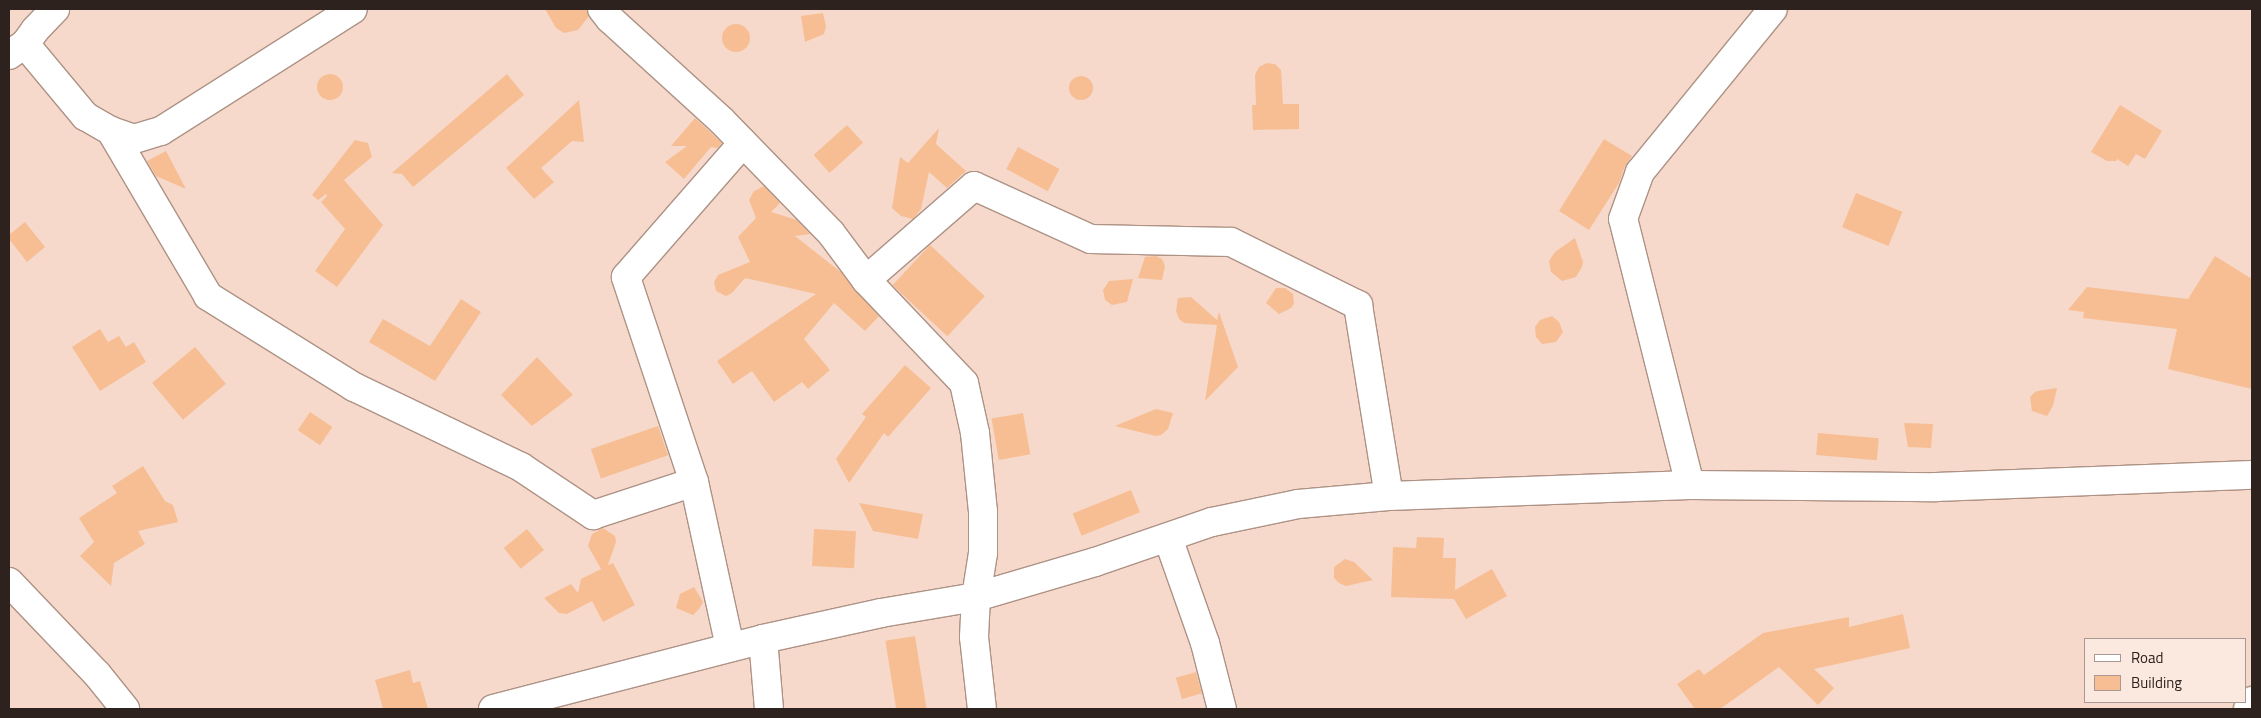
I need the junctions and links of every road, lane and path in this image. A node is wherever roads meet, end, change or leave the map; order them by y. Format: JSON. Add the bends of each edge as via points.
{"nodes":[{"id":1,"x":55,"y":9,"type":"edge"},
{"id":2,"x":353,"y":9,"type":"edge"},
{"id":3,"x":602,"y":9,"type":"edge"},
{"id":4,"x":1772,"y":9,"type":"edge"},
{"id":5,"x":17,"y":50,"type":"edge"},
{"id":6,"x":111,"y":130,"type":"junction"},
{"id":7,"x":743,"y":143,"type":"junction"},
{"id":8,"x":866,"y":280,"type":"junction"},
{"id":9,"x":2252,"y":475,"type":"edge"},
{"id":10,"x":694,"y":482,"type":"junction"},
{"id":11,"x":1690,"y":484,"type":"junction"},
{"id":12,"x":1389,"y":496,"type":"junction"},
{"id":13,"x":1168,"y":538,"type":"junction"},
{"id":14,"x":9,"y":582,"type":"edge"},
{"id":15,"x":976,"y":597,"type":"junction"},
{"id":16,"x":763,"y":639,"type":"junction"},
{"id":17,"x":730,"y":647,"type":"junction"},
{"id":18,"x":2252,"y":702,"type":"edge"},
{"id":19,"x":124,"y":709,"type":"edge"},
{"id":20,"x":493,"y":709,"type":"edge"},
{"id":21,"x":769,"y":709,"type":"edge"},
{"id":22,"x":982,"y":709,"type":"edge"},
{"id":23,"x":1222,"y":709,"type":"edge"},
{"id":24,"x":2248,"y":709,"type":"edge"}],
"edges":[{"from":1,"to":5,"type":"street"},
{"from":2,"to":6,"type":"street","via":[[161,131],[134,138]]},
{"from":3,"to":7,"type":"street"},
{"from":4,"to":11,"type":"street","via":[[1640,172],[1623,219]]},
{"from":5,"to":6,"type":"street","via":[[85,116]]},
{"from":6,"to":10,"type":"street","via":[[208,296],[354,387],[520,467],[593,515]]},
{"from":7,"to":8,"type":"street","via":[[831,233]]},
{"from":7,"to":10,"type":"street","via":[[626,277]]},
{"from":8,"to":12,"type":"street","via":[[974,186],[1091,239],[1231,242],[1358,305]]},
{"from":8,"to":15,"type":"street","via":[[964,383],[975,433],[983,512],[983,553]]},
{"from":9,"to":11,"type":"street","via":[[1936,487]]},
{"from":10,"to":17,"type":"street"},
{"from":11,"to":12,"type":"street"},
{"from":12,"to":13,"type":"street","via":[[1298,504],[1255,512],[1212,522]]},
{"from":13,"to":15,"type":"street"},
{"from":13,"to":23,"type":"street","via":[[1205,643]]},
{"from":14,"to":19,"type":"street","via":[[97,674]]},
{"from":15,"to":16,"type":"street","via":[[881,613]]},
{"from":15,"to":22,"type":"street","via":[[974,637]]},
{"from":16,"to":17,"type":"street"},
{"from":16,"to":21,"type":"street"},
{"from":17,"to":20,"type":"street"},
{"from":18,"to":24,"type":"street"}]}
